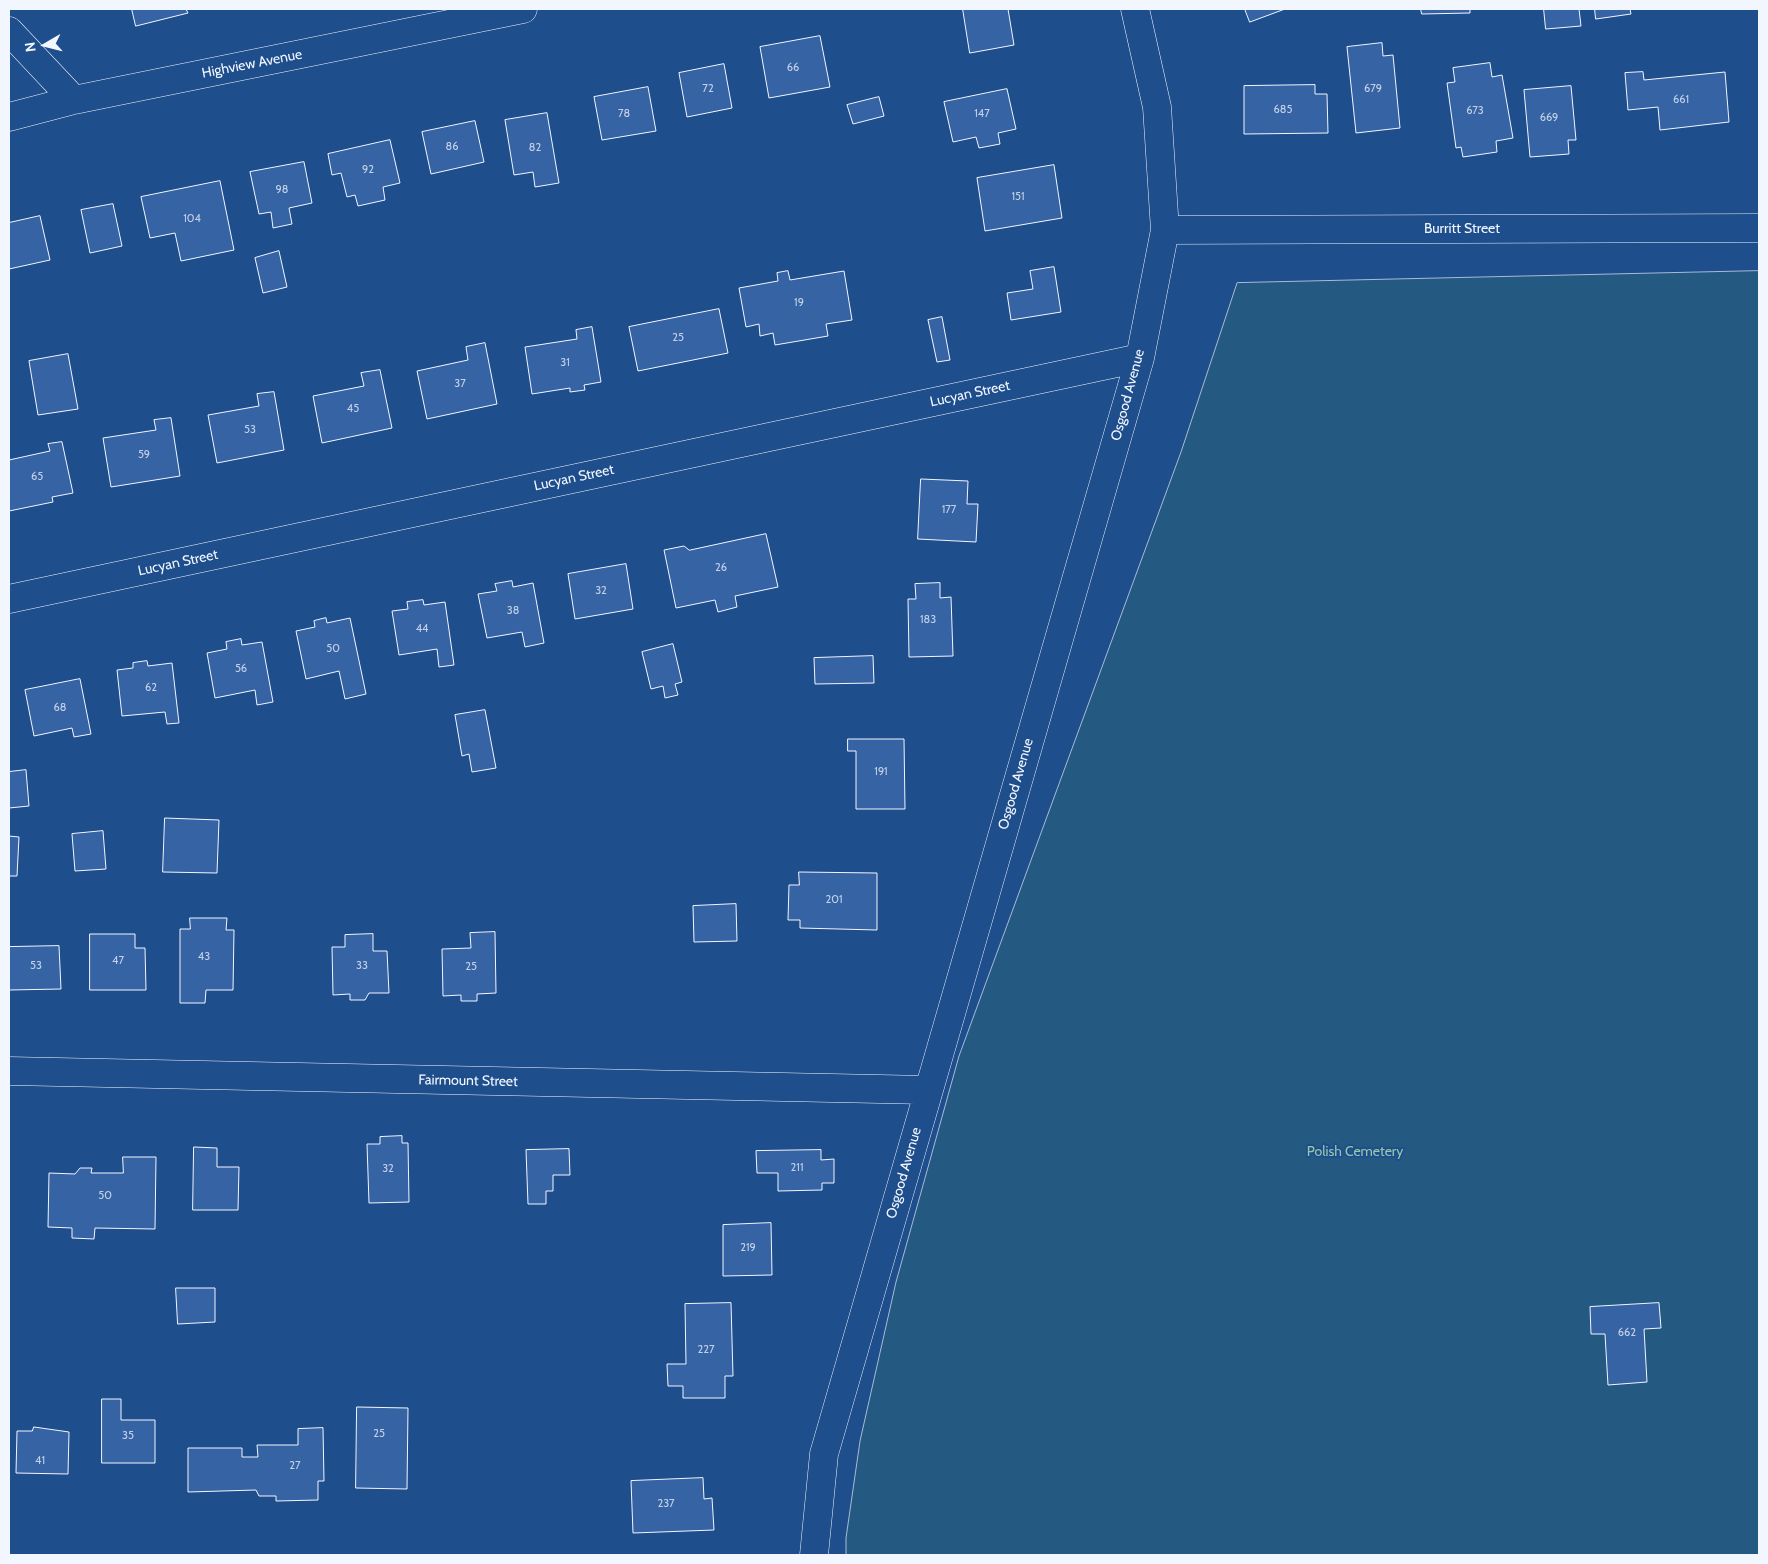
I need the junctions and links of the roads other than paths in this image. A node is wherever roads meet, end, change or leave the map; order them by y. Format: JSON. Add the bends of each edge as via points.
{"nodes":[{"id":1,"x":523,"y":9,"type":"edge"},
{"id":2,"x":1135,"y":9,"type":"edge"},
{"id":3,"x":9,"y":31,"type":"edge"},
{"id":4,"x":74,"y":100,"type":"junction"},
{"id":5,"x":9,"y":116,"type":"edge"},
{"id":6,"x":1759,"y":228,"type":"edge"},
{"id":7,"x":1165,"y":230,"type":"junction"},
{"id":8,"x":1140,"y":358,"type":"junction"},
{"id":9,"x":9,"y":599,"type":"edge"},
{"id":10,"x":9,"y":1071,"type":"edge"},
{"id":11,"x":928,"y":1090,"type":"junction"},
{"id":12,"x":814,"y":1555,"type":"edge"}],
"edges":[{"from":1,"to":4,"type":"street","name":"Highview Avenue"},
{"from":2,"to":7,"type":"street","name":"Osgood Avenue","via":[[1157,107]]},
{"from":3,"to":4,"type":"street"},
{"from":4,"to":5,"type":"street","name":"Highview Avenue"},
{"from":6,"to":7,"type":"street","name":"Burritt Street"},
{"from":7,"to":8,"type":"street","name":"Osgood Avenue"},
{"from":8,"to":9,"type":"street","name":"Lucyan Street"},
{"from":8,"to":11,"type":"street","name":"Osgood Avenue"},
{"from":10,"to":11,"type":"street","name":"Fairmount Street"},
{"from":11,"to":12,"type":"street","name":"Osgood Avenue","via":[[824,1454]]}]}
